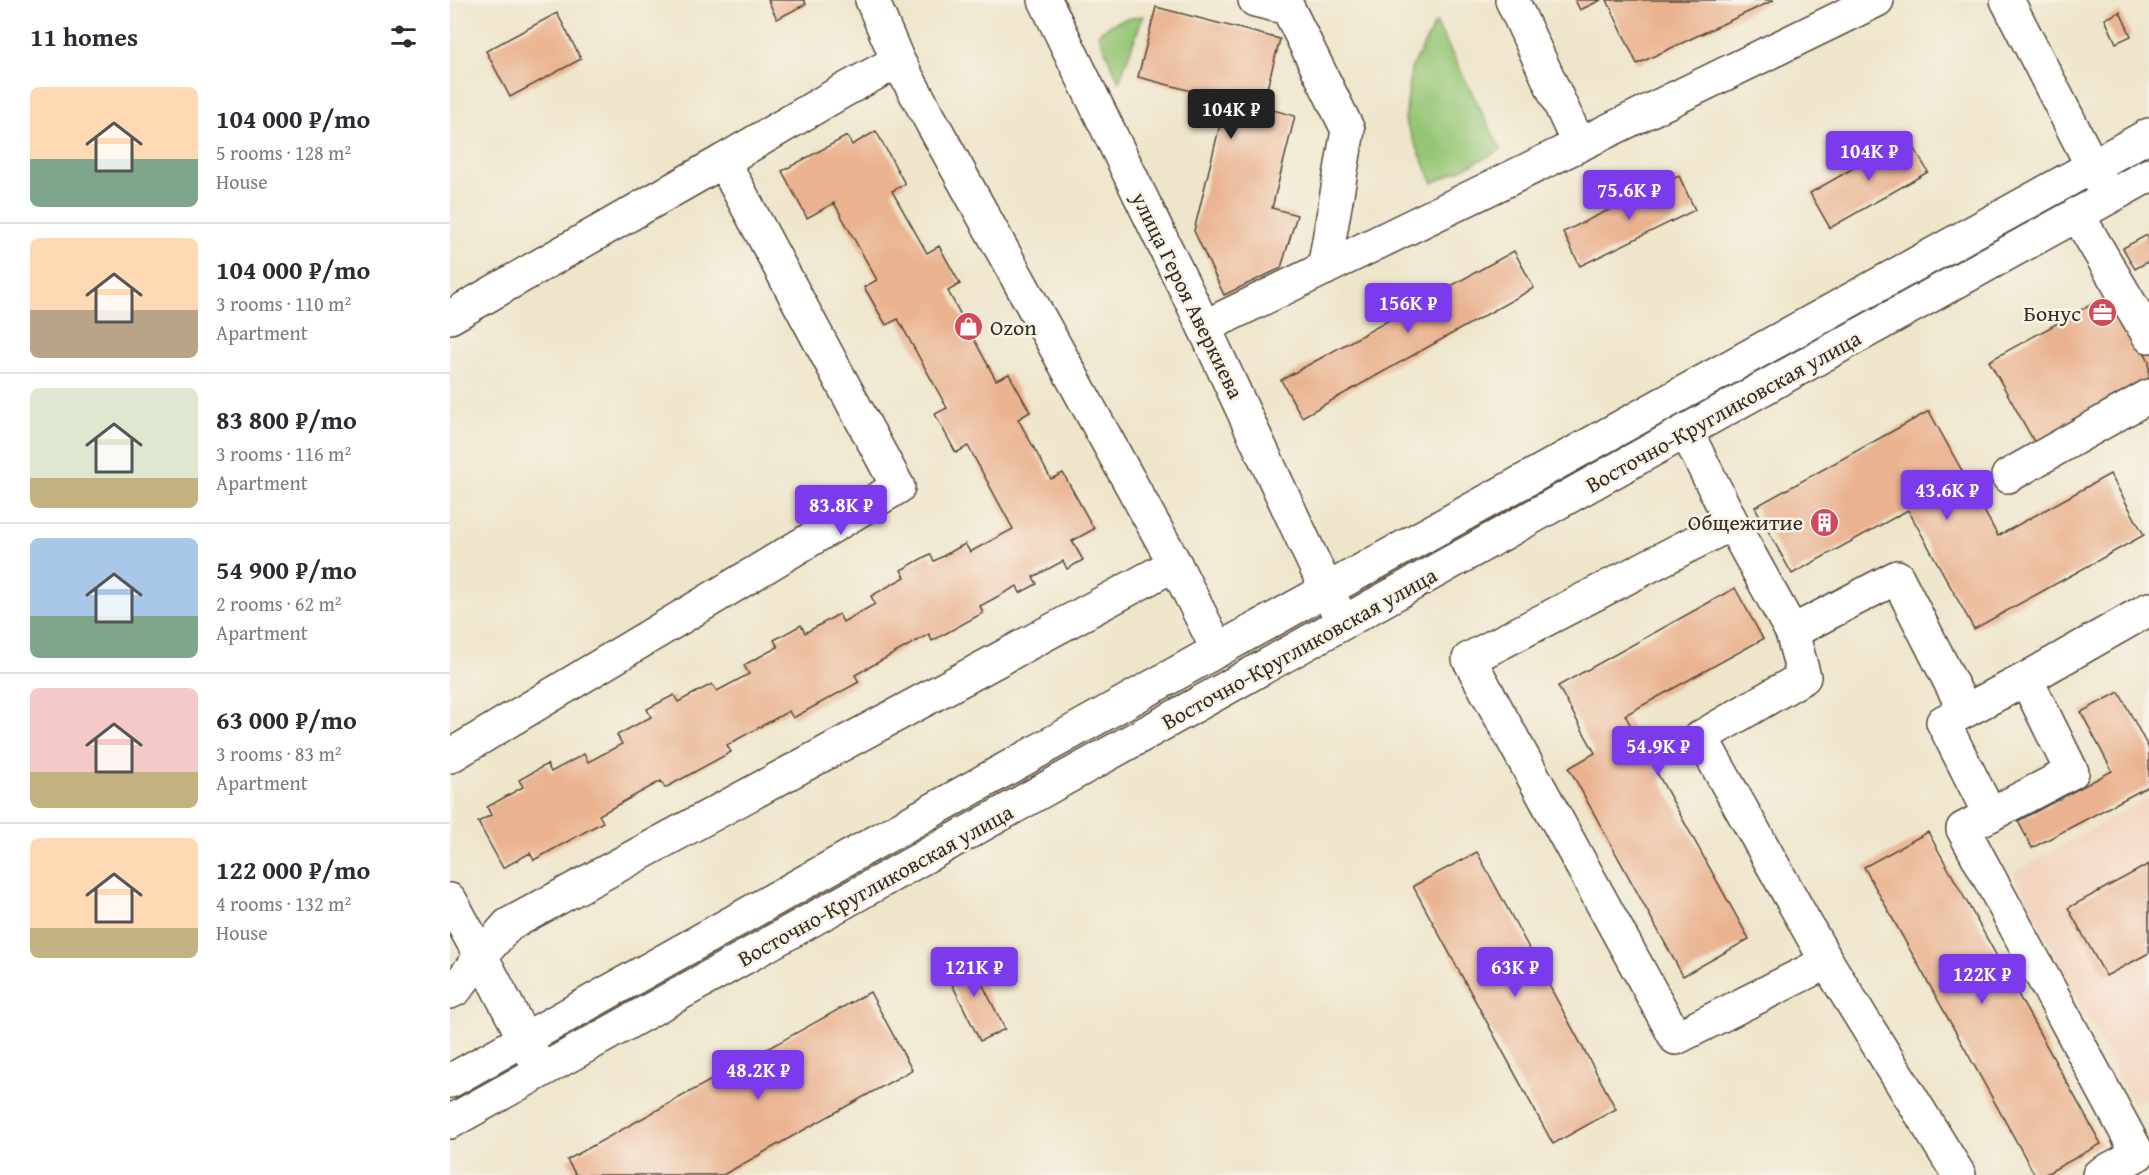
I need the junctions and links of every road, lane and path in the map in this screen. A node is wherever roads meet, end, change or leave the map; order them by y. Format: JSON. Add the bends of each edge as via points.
{"nodes":[{"id":1,"x":872,"y":0,"type":"edge"},
{"id":2,"x":1046,"y":0,"type":"edge"},
{"id":3,"x":1255,"y":0,"type":"edge"},
{"id":4,"x":1512,"y":0,"type":"edge"},
{"id":5,"x":1877,"y":0,"type":"edge"},
{"id":6,"x":2007,"y":0,"type":"edge"},
{"id":7,"x":898,"y":61,"type":"junction"},
{"id":8,"x":2149,"y":135,"type":"edge"},
{"id":9,"x":1580,"y":145,"type":"junction"},
{"id":10,"x":723,"y":161,"type":"junction"},
{"id":11,"x":2091,"y":168,"type":"junction"},
{"id":12,"x":2149,"y":175,"type":"edge"},
{"id":13,"x":2108,"y":197,"type":"junction"},
{"id":14,"x":2078,"y":214,"type":"junction"},
{"id":15,"x":1324,"y":269,"type":"junction"},
{"id":16,"x":450,"y":317,"type":"edge"},
{"id":17,"x":1204,"y":327,"type":"junction"},
{"id":18,"x":2149,"y":336,"type":"edge"},
{"id":19,"x":2149,"y":396,"type":"edge"},
{"id":20,"x":1686,"y":431,"type":"junction"},
{"id":21,"x":2008,"y":476,"type":"dead end"},
{"id":22,"x":1732,"y":523,"type":"junction"},
{"id":23,"x":1175,"y":564,"type":"junction"},
{"id":24,"x":1327,"y":591,"type":"junction"},
{"id":25,"x":2149,"y":609,"type":"edge"},
{"id":26,"x":1344,"y":622,"type":"junction"},
{"id":27,"x":1792,"y":632,"type":"junction"},
{"id":28,"x":1218,"y":650,"type":"junction"},
{"id":29,"x":2026,"y":679,"type":"junction"},
{"id":30,"x":1965,"y":711,"type":"junction"},
{"id":31,"x":450,"y":756,"type":"edge"},
{"id":32,"x":1990,"y":815,"type":"junction"},
{"id":33,"x":450,"y":900,"type":"edge"},
{"id":34,"x":481,"y":956,"type":"junction"},
{"id":35,"x":1827,"y":962,"type":"junction"},
{"id":36,"x":450,"y":992,"type":"edge"},
{"id":37,"x":525,"y":1039,"type":"junction"},
{"id":38,"x":542,"y":1071,"type":"junction"},
{"id":39,"x":450,"y":1081,"type":"edge"},
{"id":40,"x":450,"y":1122,"type":"edge"},
{"id":41,"x":1959,"y":1175,"type":"edge"},
{"id":42,"x":2099,"y":1175,"type":"edge"}],
"edges":[{"from":1,"to":7,"type":"street"},
{"from":2,"to":17,"type":"street","name":"улица Героя Аверкиева"},
{"from":3,"to":15,"type":"street","via":[[1288,8],[1348,130]]},
{"from":4,"to":9,"type":"street"},
{"from":5,"to":9,"type":"street"},
{"from":6,"to":11,"type":"street"},
{"from":7,"to":10,"type":"street"},
{"from":7,"to":23,"type":"street"},
{"from":8,"to":11,"type":"street","name":"Восточно-Кругликовская улица"},
{"from":9,"to":15,"type":"street"},
{"from":10,"to":16,"type":"street"},
{"from":10,"to":31,"type":"street","via":[[898,487]]},
{"from":11,"to":13,"type":"street"},
{"from":11,"to":24,"type":"street","name":"Восточно-Кругликовская улица"},
{"from":12,"to":13,"type":"street","name":"Восточно-Кругликовская улица"},
{"from":13,"to":14,"type":"street","name":"Восточно-Кругликовская улица"},
{"from":14,"to":18,"type":"street"},
{"from":14,"to":20,"type":"street","name":"Восточно-Кругликовская улица"},
{"from":15,"to":17,"type":"street"},
{"from":17,"to":24,"type":"street","name":"улица Героя Аверкиева"},
{"from":19,"to":21,"type":"street"},
{"from":20,"to":22,"type":"street"},
{"from":20,"to":26,"type":"street","name":"Восточно-Кругликовская улица"},
{"from":22,"to":27,"type":"street"},
{"from":22,"to":35,"type":"street","via":[[1469,659],[1676,1038]]},
{"from":23,"to":28,"type":"street"},
{"from":23,"to":34,"type":"street","via":[[508,925]]},
{"from":24,"to":26,"type":"street","name":"улица Героя Аверкиева"},
{"from":24,"to":28,"type":"street","name":"Восточно-Кругликовская улица"},
{"from":25,"to":29,"type":"street"},
{"from":26,"to":38,"type":"street","name":"Восточно-Кругликовская улица"},
{"from":27,"to":30,"type":"street","via":[[1897,577]]},
{"from":27,"to":35,"type":"street","via":[[1804,677],[1701,737]]},
{"from":28,"to":37,"type":"street","name":"Восточно-Кругликовская улица"},
{"from":29,"to":30,"type":"street"},
{"from":29,"to":32,"type":"street","via":[[2072,772]]},
{"from":30,"to":32,"type":"street","via":[[1943,722]]},
{"from":32,"to":42,"type":"street","via":[[1964,829],[2138,1154]]},
{"from":33,"to":34,"type":"street"},
{"from":34,"to":36,"type":"street"},
{"from":34,"to":37,"type":"street"},
{"from":35,"to":41,"type":"street"},
{"from":37,"to":38,"type":"street"},
{"from":37,"to":39,"type":"street","name":"Восточно-Кругликовская улица"},
{"from":38,"to":40,"type":"street","name":"Восточно-Кругликовская улица"}]}
